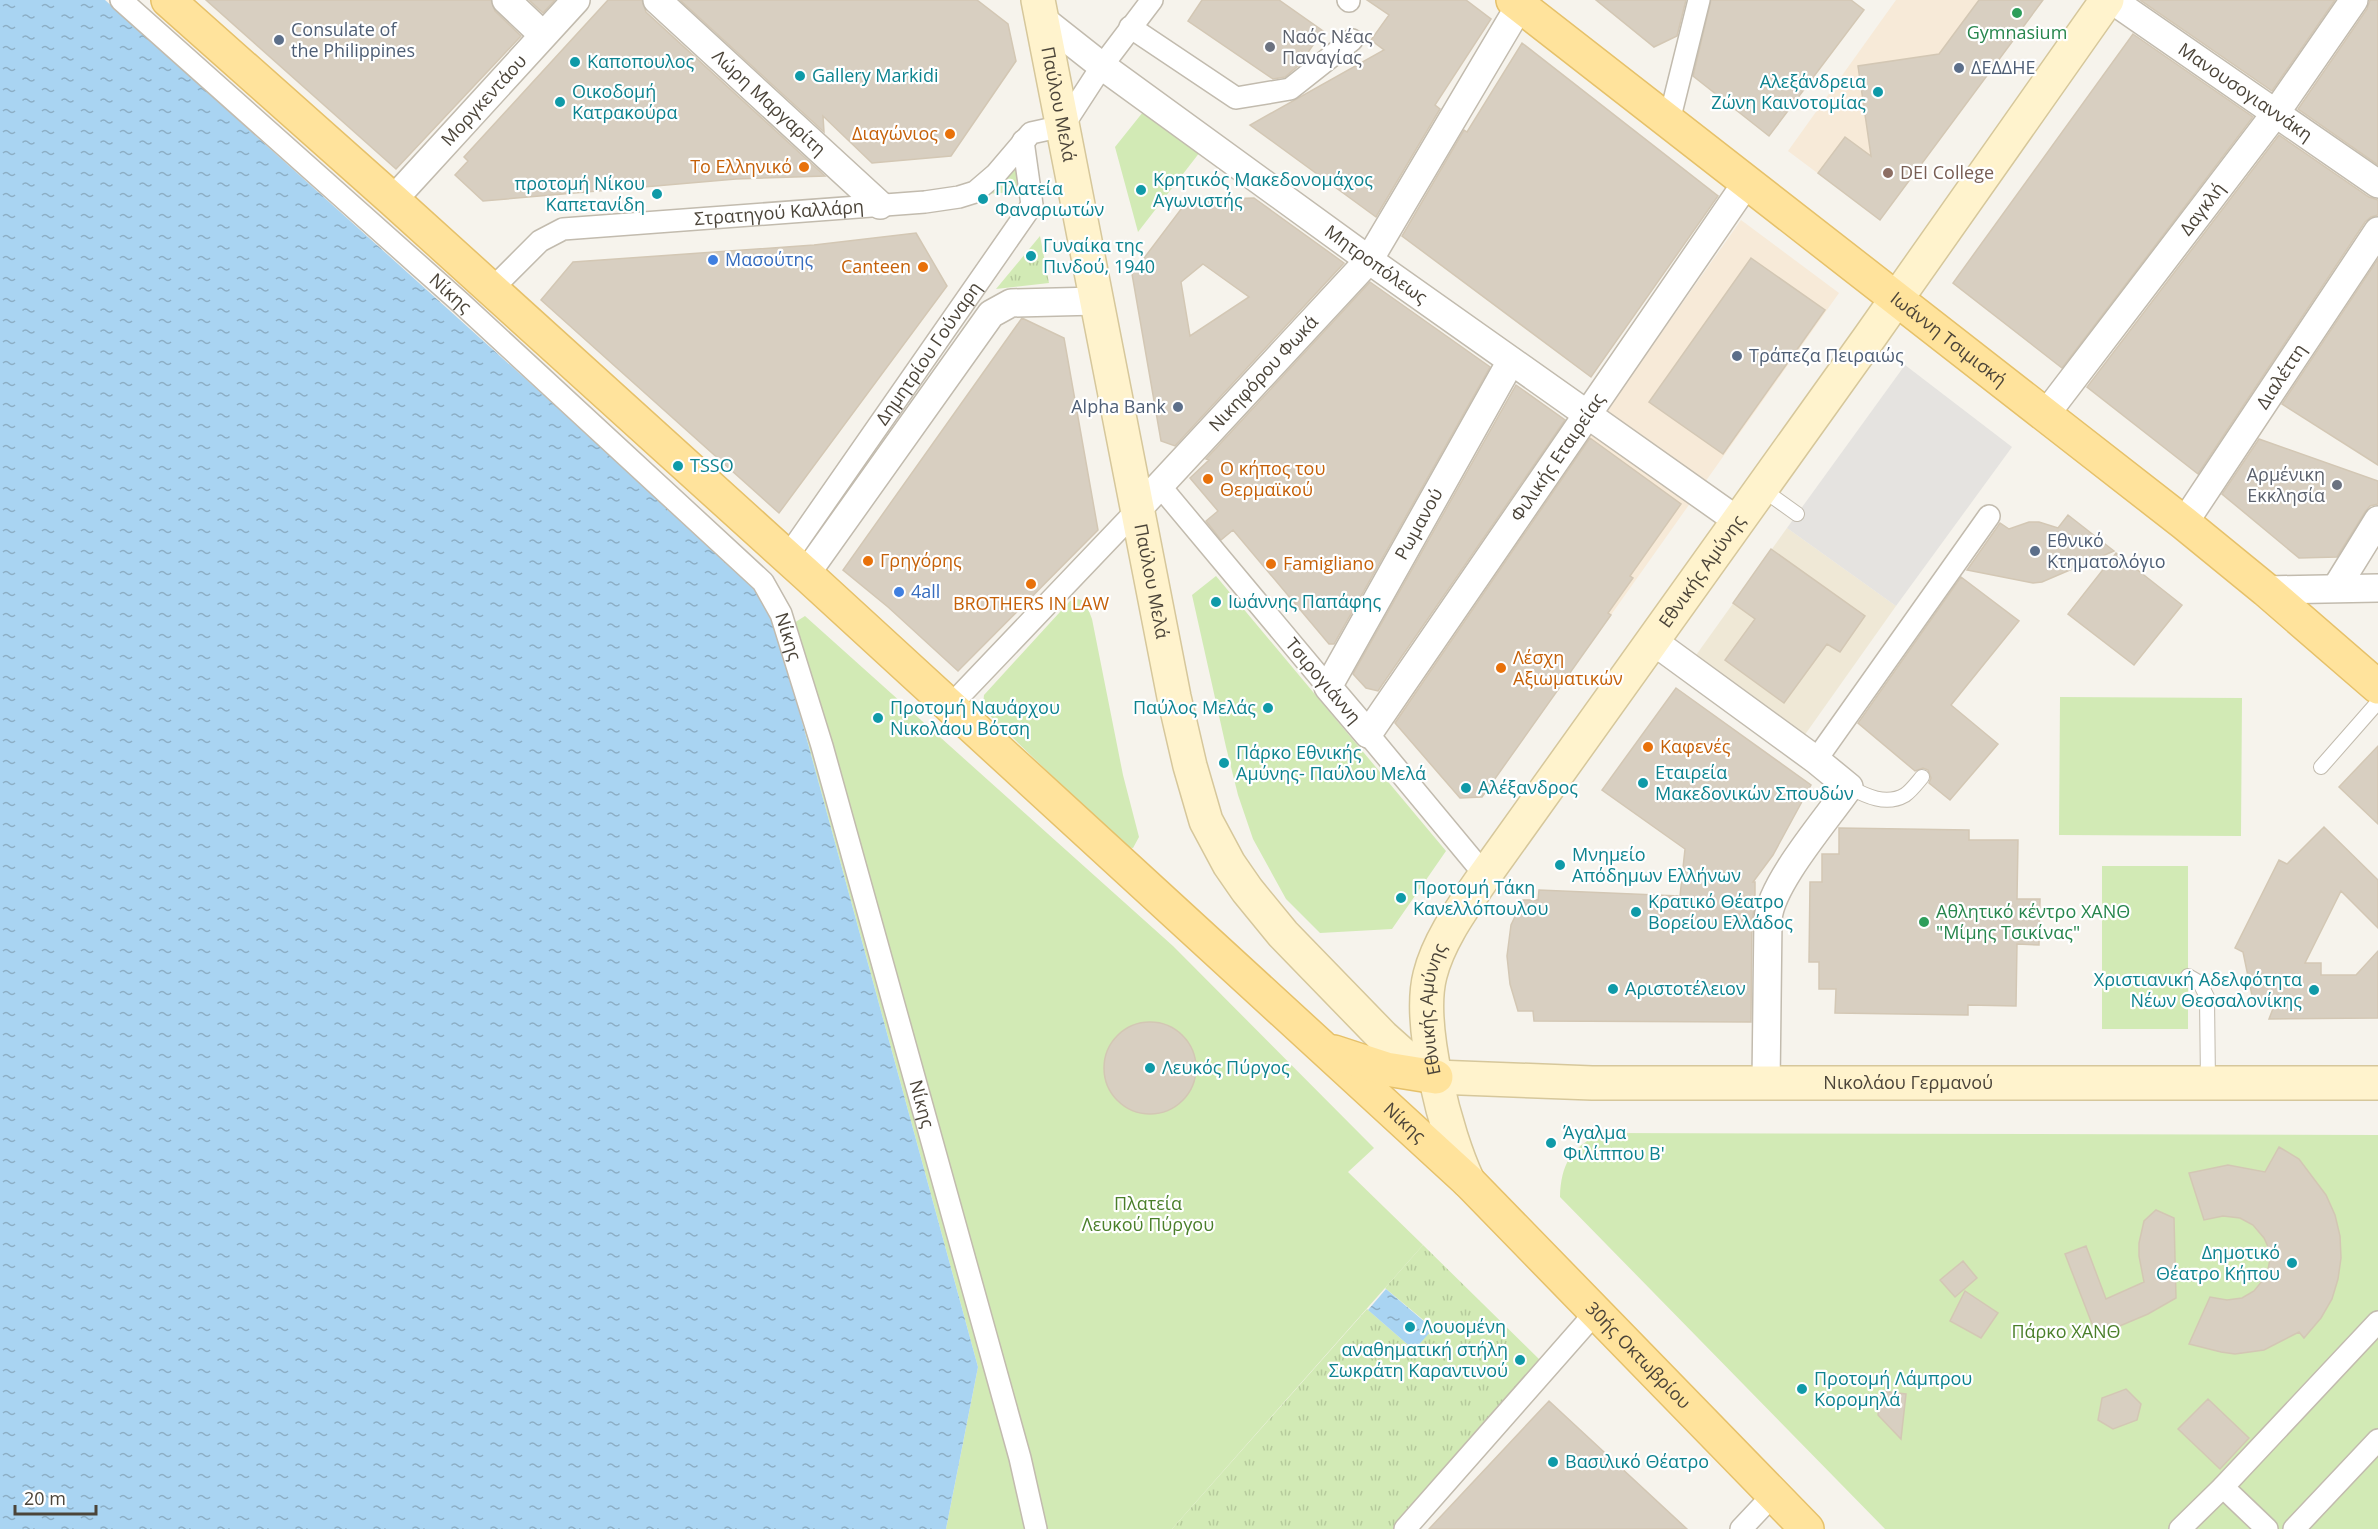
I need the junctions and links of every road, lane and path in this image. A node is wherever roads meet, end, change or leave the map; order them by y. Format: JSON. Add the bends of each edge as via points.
{"nodes":[{"id":1,"x":122,"y":0,"type":"edge"},
{"id":2,"x":168,"y":0,"type":"edge"},
{"id":3,"x":506,"y":0,"type":"edge"},
{"id":4,"x":576,"y":0,"type":"edge"},
{"id":5,"x":657,"y":0,"type":"edge"},
{"id":6,"x":1152,"y":0,"type":"edge"},
{"id":7,"x":1699,"y":0,"type":"edge"},
{"id":8,"x":2106,"y":0,"type":"edge"},
{"id":9,"x":2112,"y":0,"type":"edge"},
{"id":10,"x":2354,"y":0,"type":"edge"},
{"id":11,"x":1519,"y":2,"type":"edge"},
{"id":12,"x":1033,"y":6,"type":"edge"},
{"id":13,"x":1130,"y":27,"type":"junction"},
{"id":14,"x":543,"y":35,"type":"junction"},
{"id":15,"x":1352,"y":40,"type":"dead end"},
{"id":16,"x":1102,"y":66,"type":"junction"},
{"id":17,"x":2275,"y":114,"type":"junction"},
{"id":18,"x":1669,"y":122,"type":"junction"},
{"id":19,"x":1062,"y":126,"type":"junction"},
{"id":20,"x":1023,"y":141,"type":"junction"},
{"id":21,"x":1747,"y":182,"type":"junction"},
{"id":22,"x":2378,"y":184,"type":"edge"},
{"id":23,"x":393,"y":200,"type":"junction"},
{"id":24,"x":880,"y":205,"type":"junction"},
{"id":25,"x":2378,"y":231,"type":"edge"},
{"id":26,"x":1369,"y":260,"type":"junction"},
{"id":27,"x":491,"y":290,"type":"junction"},
{"id":28,"x":1897,"y":300,"type":"junction"},
{"id":29,"x":1097,"y":301,"type":"junction"},
{"id":30,"x":1511,"y":361,"type":"junction"},
{"id":31,"x":2046,"y":414,"type":"junction"},
{"id":32,"x":1586,"y":415,"type":"junction"},
{"id":33,"x":1160,"y":486,"type":"junction"},
{"id":34,"x":1761,"y":489,"type":"junction"},
{"id":35,"x":1137,"y":510,"type":"junction"},
{"id":36,"x":1797,"y":514,"type":"dead end"},
{"id":37,"x":1989,"y":516,"type":"dead end"},
{"id":38,"x":2378,"y":520,"type":"edge"},
{"id":39,"x":1738,"y":521,"type":"junction"},
{"id":40,"x":2184,"y":523,"type":"junction"},
{"id":41,"x":797,"y":566,"type":"junction"},
{"id":42,"x":2336,"y":588,"type":"junction"},
{"id":43,"x":2378,"y":588,"type":"edge"},
{"id":44,"x":2266,"y":590,"type":"junction"},
{"id":45,"x":1653,"y":641,"type":"junction"},
{"id":46,"x":1328,"y":687,"type":"junction"},
{"id":47,"x":2378,"y":687,"type":"edge"},
{"id":48,"x":2378,"y":702,"type":"edge"},
{"id":49,"x":950,"y":706,"type":"junction"},
{"id":50,"x":1368,"y":734,"type":"junction"},
{"id":51,"x":1816,"y":760,"type":"junction"},
{"id":52,"x":2321,"y":767,"type":"dead end"},
{"id":53,"x":1922,"y":777,"type":"dead end"},
{"id":54,"x":1849,"y":787,"type":"junction"},
{"id":55,"x":1485,"y":875,"type":"junction"},
{"id":56,"x":2188,"y":976,"type":"dead end"},
{"id":57,"x":1321,"y":1047,"type":"junction"},
{"id":58,"x":1436,"y":1077,"type":"junction"},
{"id":59,"x":2208,"y":1083,"type":"junction"},
{"id":60,"x":2378,"y":1083,"type":"edge"},
{"id":61,"x":1766,"y":1084,"type":"junction"},
{"id":62,"x":1468,"y":1181,"type":"junction"},
{"id":63,"x":1596,"y":1312,"type":"junction"},
{"id":64,"x":2378,"y":1322,"type":"edge"},
{"id":65,"x":2378,"y":1440,"type":"edge"},
{"id":66,"x":2223,"y":1487,"type":"junction"},
{"id":67,"x":1773,"y":1495,"type":"junction"},
{"id":68,"x":1036,"y":1529,"type":"edge"},
{"id":69,"x":1405,"y":1529,"type":"edge"},
{"id":70,"x":1741,"y":1529,"type":"edge"},
{"id":71,"x":1807,"y":1529,"type":"edge"},
{"id":72,"x":2180,"y":1529,"type":"edge"},
{"id":73,"x":2267,"y":1529,"type":"edge"},
{"id":74,"x":2294,"y":1529,"type":"edge"}],
"edges":[{"from":1,"to":68,"type":"street","name":"Νίκης","via":[[461,303],[763,582],[781,614],[822,746],[1014,1436]]},
{"from":2,"to":23,"type":"main road","name":"Νίκης"},
{"from":3,"to":14,"type":"street"},
{"from":4,"to":14,"type":"street","name":"Μοργκεντάου"},
{"from":5,"to":24,"type":"street","name":"Λώρη Μαργαρίτη"},
{"from":6,"to":13,"type":"street"},
{"from":7,"to":18,"type":"street"},
{"from":8,"to":28,"type":"main road","name":"Εθνικής Αμύνης"},
{"from":9,"to":17,"type":"street","name":"Μανουσογιαννάκη"},
{"from":10,"to":17,"type":"street","name":"Δαγκλή"},
{"from":11,"to":18,"type":"main road","name":"Ιωάννη Τσιμισκή"},
{"from":11,"to":26,"type":"street","name":"Νικηφόρου Φωκά"},
{"from":12,"to":16,"type":"street","name":"Μητροπόλεως"},
{"from":12,"to":19,"type":"main road","name":"Παύλου Μελά"},
{"from":13,"to":15,"type":"street","via":[[1236,98],[1290,89]]},
{"from":13,"to":16,"type":"street"},
{"from":14,"to":23,"type":"street","name":"Μοργκεντάου"},
{"from":16,"to":19,"type":"street"},
{"from":16,"to":26,"type":"street","name":"Μητροπόλεως"},
{"from":17,"to":22,"type":"street","name":"Μανουσογιαννάκη"},
{"from":17,"to":31,"type":"street","name":"Δαγκλή"},
{"from":18,"to":21,"type":"main road","name":"Ιωάννη Τσιμισκή"},
{"from":19,"to":20,"type":"street","name":"Στρατηγού Καλλάρη","via":[[1031,133]]},
{"from":19,"to":29,"type":"main road","name":"Παύλου Μελά"},
{"from":20,"to":24,"type":"street","name":"Στρατηγού Καλλάρη","via":[[975,192],[934,201]]},
{"from":20,"to":41,"type":"street","name":"Δημητρίου Γούναρη","via":[[1032,205]]},
{"from":21,"to":28,"type":"main road","name":"Ιωάννη Τσιμισκή"},
{"from":21,"to":32,"type":"street","name":"Φιλικής Εταιρείας"},
{"from":23,"to":27,"type":"main road","name":"Νίκης"},
{"from":24,"to":27,"type":"street","name":"Στρατηγού Καλλάρη","via":[[563,229],[540,241]]},
{"from":25,"to":40,"type":"street","name":"Διαλέττη"},
{"from":26,"to":30,"type":"street","name":"Μητροπόλεως"},
{"from":26,"to":33,"type":"street","name":"Νικηφόρου Φωκά"},
{"from":27,"to":41,"type":"main road","name":"Νίκης"},
{"from":28,"to":31,"type":"main road","name":"Ιωάννη Τσιμισκή"},
{"from":28,"to":34,"type":"main road","name":"Εθνικής Αμύνης"},
{"from":29,"to":35,"type":"main road","name":"Παύλου Μελά"},
{"from":29,"to":41,"type":"street","name":"Δημητρίου Γούναρη","via":[[1011,303],[990,314]]},
{"from":30,"to":32,"type":"street","name":"Μητροπόλεως"},
{"from":30,"to":46,"type":"street","name":"Ρωμανού"},
{"from":31,"to":40,"type":"main road","name":"Ιωάννη Τσιμισκή"},
{"from":32,"to":39,"type":"street","name":"Μητροπόλεως"},
{"from":32,"to":50,"type":"street","name":"Φιλικής Εταιρείας"},
{"from":33,"to":35,"type":"street","name":"Νικηφόρου Φωκά"},
{"from":33,"to":46,"type":"street","name":"Τσιρογιάννη"},
{"from":34,"to":36,"type":"lane"},
{"from":34,"to":39,"type":"main road","name":"Εθνικής Αμύνης"},
{"from":35,"to":49,"type":"street","name":"Νικηφόρου Φωκά"},
{"from":35,"to":58,"type":"main road","name":"Παύλου Μελά","via":[[1182,738],[1198,796],[1217,843],[1247,890],[1283,934],[1383,1037],[1411,1062]]},
{"from":37,"to":51,"type":"street"},
{"from":38,"to":42,"type":"street"},
{"from":39,"to":45,"type":"main road","name":"Εθνικής Αμύνης"},
{"from":40,"to":44,"type":"main road","name":"Ιωάννη Τσιμισκή"},
{"from":41,"to":49,"type":"main road","name":"Νίκης"},
{"from":42,"to":43,"type":"street"},
{"from":42,"to":44,"type":"street"},
{"from":44,"to":47,"type":"main road","name":"Ιωάννη Τσιμισκή"},
{"from":45,"to":51,"type":"street"},
{"from":45,"to":55,"type":"main road","name":"Εθνικής Αμύνης"},
{"from":46,"to":50,"type":"street","name":"Τσιρογιάννη"},
{"from":48,"to":52,"type":"lane"},
{"from":49,"to":57,"type":"main road","name":"Νίκης"},
{"from":50,"to":55,"type":"street","name":"Τσιρογιάννη"},
{"from":51,"to":54,"type":"street"},
{"from":53,"to":54,"type":"lane","via":[[1906,795],[1892,799],[1871,799]]},
{"from":54,"to":61,"type":"street","via":[[1779,885],[1770,905]]},
{"from":55,"to":58,"type":"main road","name":"Εθνικής Αμύνης","via":[[1450,930],[1430,974],[1426,1014]]},
{"from":56,"to":59,"type":"lane","via":[[2200,983],[2206,998]]},
{"from":57,"to":58,"type":"main road","via":[[1374,1066]]},
{"from":57,"to":62,"type":"main road","name":"Νίκης"},
{"from":58,"to":61,"type":"main road","name":"Νικολάου Γερμανού"},
{"from":58,"to":62,"type":"main road","name":"Εθνικής Αμύνης"},
{"from":59,"to":60,"type":"main road","name":"Νικολάου Γερμανού"},
{"from":59,"to":61,"type":"main road","name":"Νικολάου Γερμανού"},
{"from":62,"to":63,"type":"main road","name":"30ής Οκτωβρίου"},
{"from":63,"to":67,"type":"main road","name":"30ής Οκτωβρίου"},
{"from":63,"to":69,"type":"street"},
{"from":64,"to":66,"type":"street"},
{"from":65,"to":74,"type":"street"},
{"from":66,"to":72,"type":"street"},
{"from":66,"to":73,"type":"street"},
{"from":67,"to":70,"type":"street"},
{"from":67,"to":71,"type":"main road","name":"30ής Οκτωβρίου"}]}
